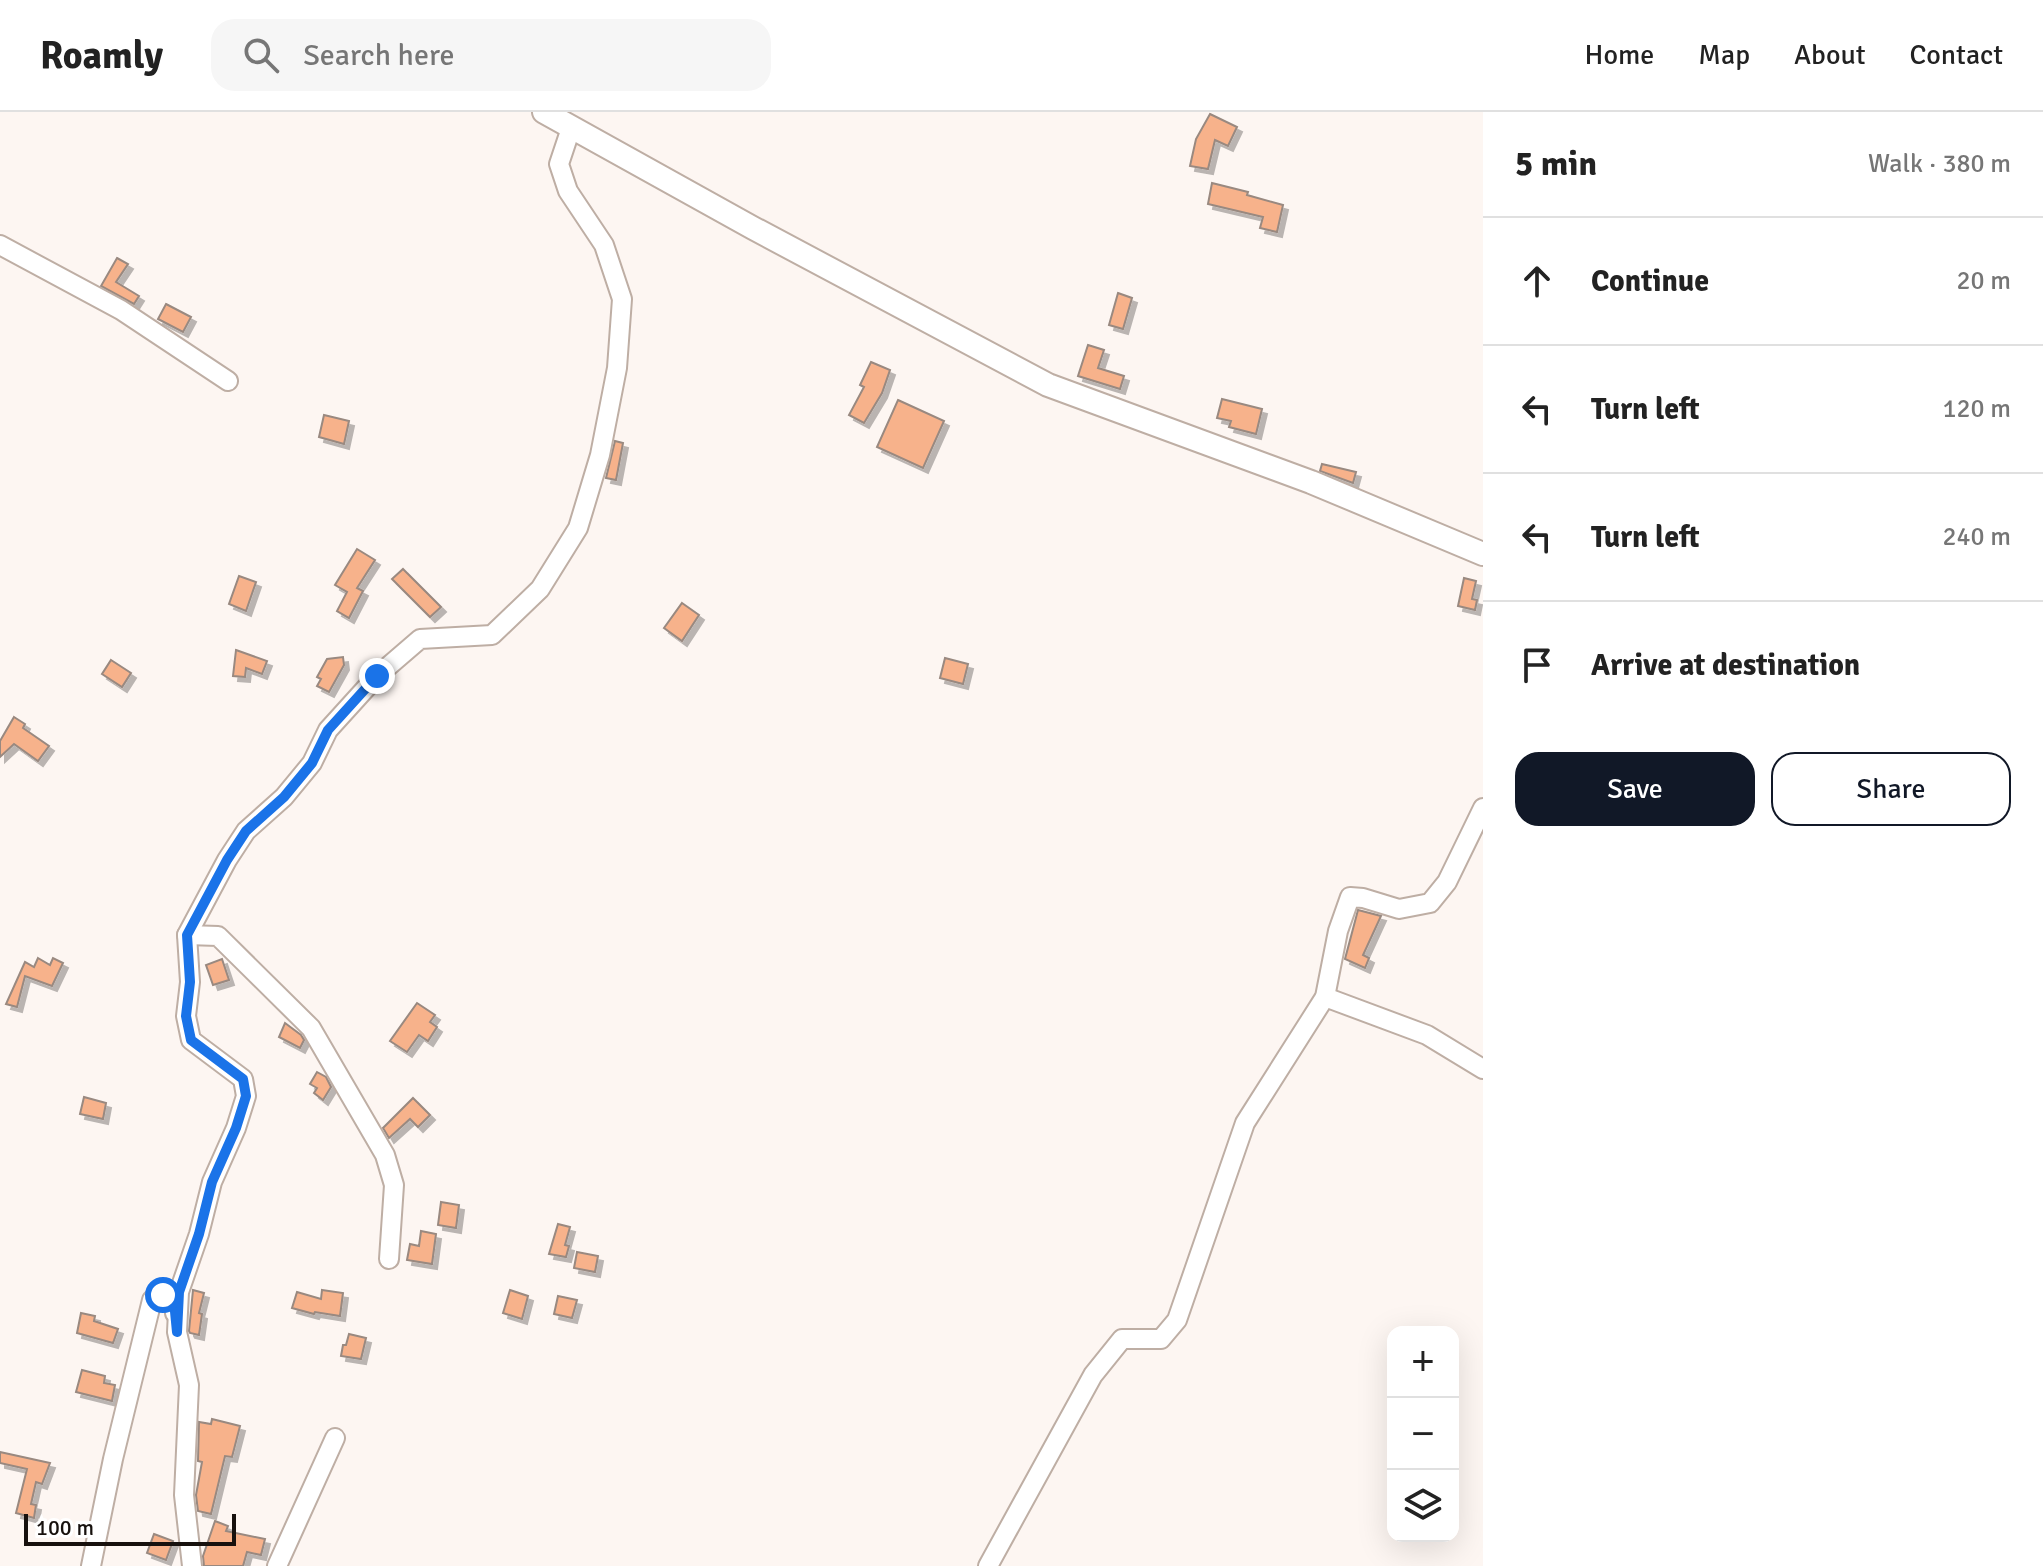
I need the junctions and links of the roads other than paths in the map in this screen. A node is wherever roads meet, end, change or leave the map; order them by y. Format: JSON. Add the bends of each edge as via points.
{"nodes":[{"id":1,"x":544,"y":112,"type":"edge"},
{"id":2,"x":571,"y":128,"type":"junction"},
{"id":3,"x":0,"y":245,"type":"edge"},
{"id":4,"x":228,"y":381,"type":"dead end"},
{"id":5,"x":1483,"y":554,"type":"edge"},
{"id":6,"x":1483,"y":808,"type":"edge"},
{"id":7,"x":187,"y":935,"type":"junction"},
{"id":8,"x":1325,"y":997,"type":"junction"},
{"id":9,"x":1483,"y":1069,"type":"edge"},
{"id":10,"x":389,"y":1259,"type":"dead end"},
{"id":11,"x":177,"y":1332,"type":"junction"},
{"id":12,"x":335,"y":1438,"type":"dead end"},
{"id":13,"x":91,"y":1566,"type":"edge"},
{"id":14,"x":192,"y":1566,"type":"edge"},
{"id":15,"x":277,"y":1566,"type":"edge"},
{"id":16,"x":988,"y":1566,"type":"edge"}],
"edges":[{"from":1,"to":2,"type":"main road"},
{"from":2,"to":5,"type":"main road","via":[[1048,385],[1311,482]]},
{"from":2,"to":7,"type":"street","via":[[559,164],[568,191],[604,245],[622,299],[617,368],[600,455],[578,528],[540,589],[492,635],[420,639],[377,676],[328,730],[312,763],[284,797],[246,831]]},
{"from":3,"to":4,"type":"street","via":[[121,310]]},
{"from":6,"to":8,"type":"street","via":[[1447,882],[1430,903],[1399,909],[1350,897]]},
{"from":7,"to":10,"type":"street","via":[[218,936],[311,1028],[385,1155],[394,1185]]},
{"from":7,"to":11,"type":"street","via":[[186,1016],[191,1040],[243,1079],[246,1096],[212,1182],[179,1292]]},
{"from":8,"to":9,"type":"street","via":[[1427,1035]]},
{"from":8,"to":16,"type":"street","via":[[1245,1123],[1177,1320],[1161,1339],[1122,1339],[1093,1375]]},
{"from":11,"to":13,"type":"street","via":[[174,1301],[163,1295],[152,1300]]},
{"from":11,"to":14,"type":"street","via":[[189,1385],[184,1495]]},
{"from":12,"to":15,"type":"street"}]}
